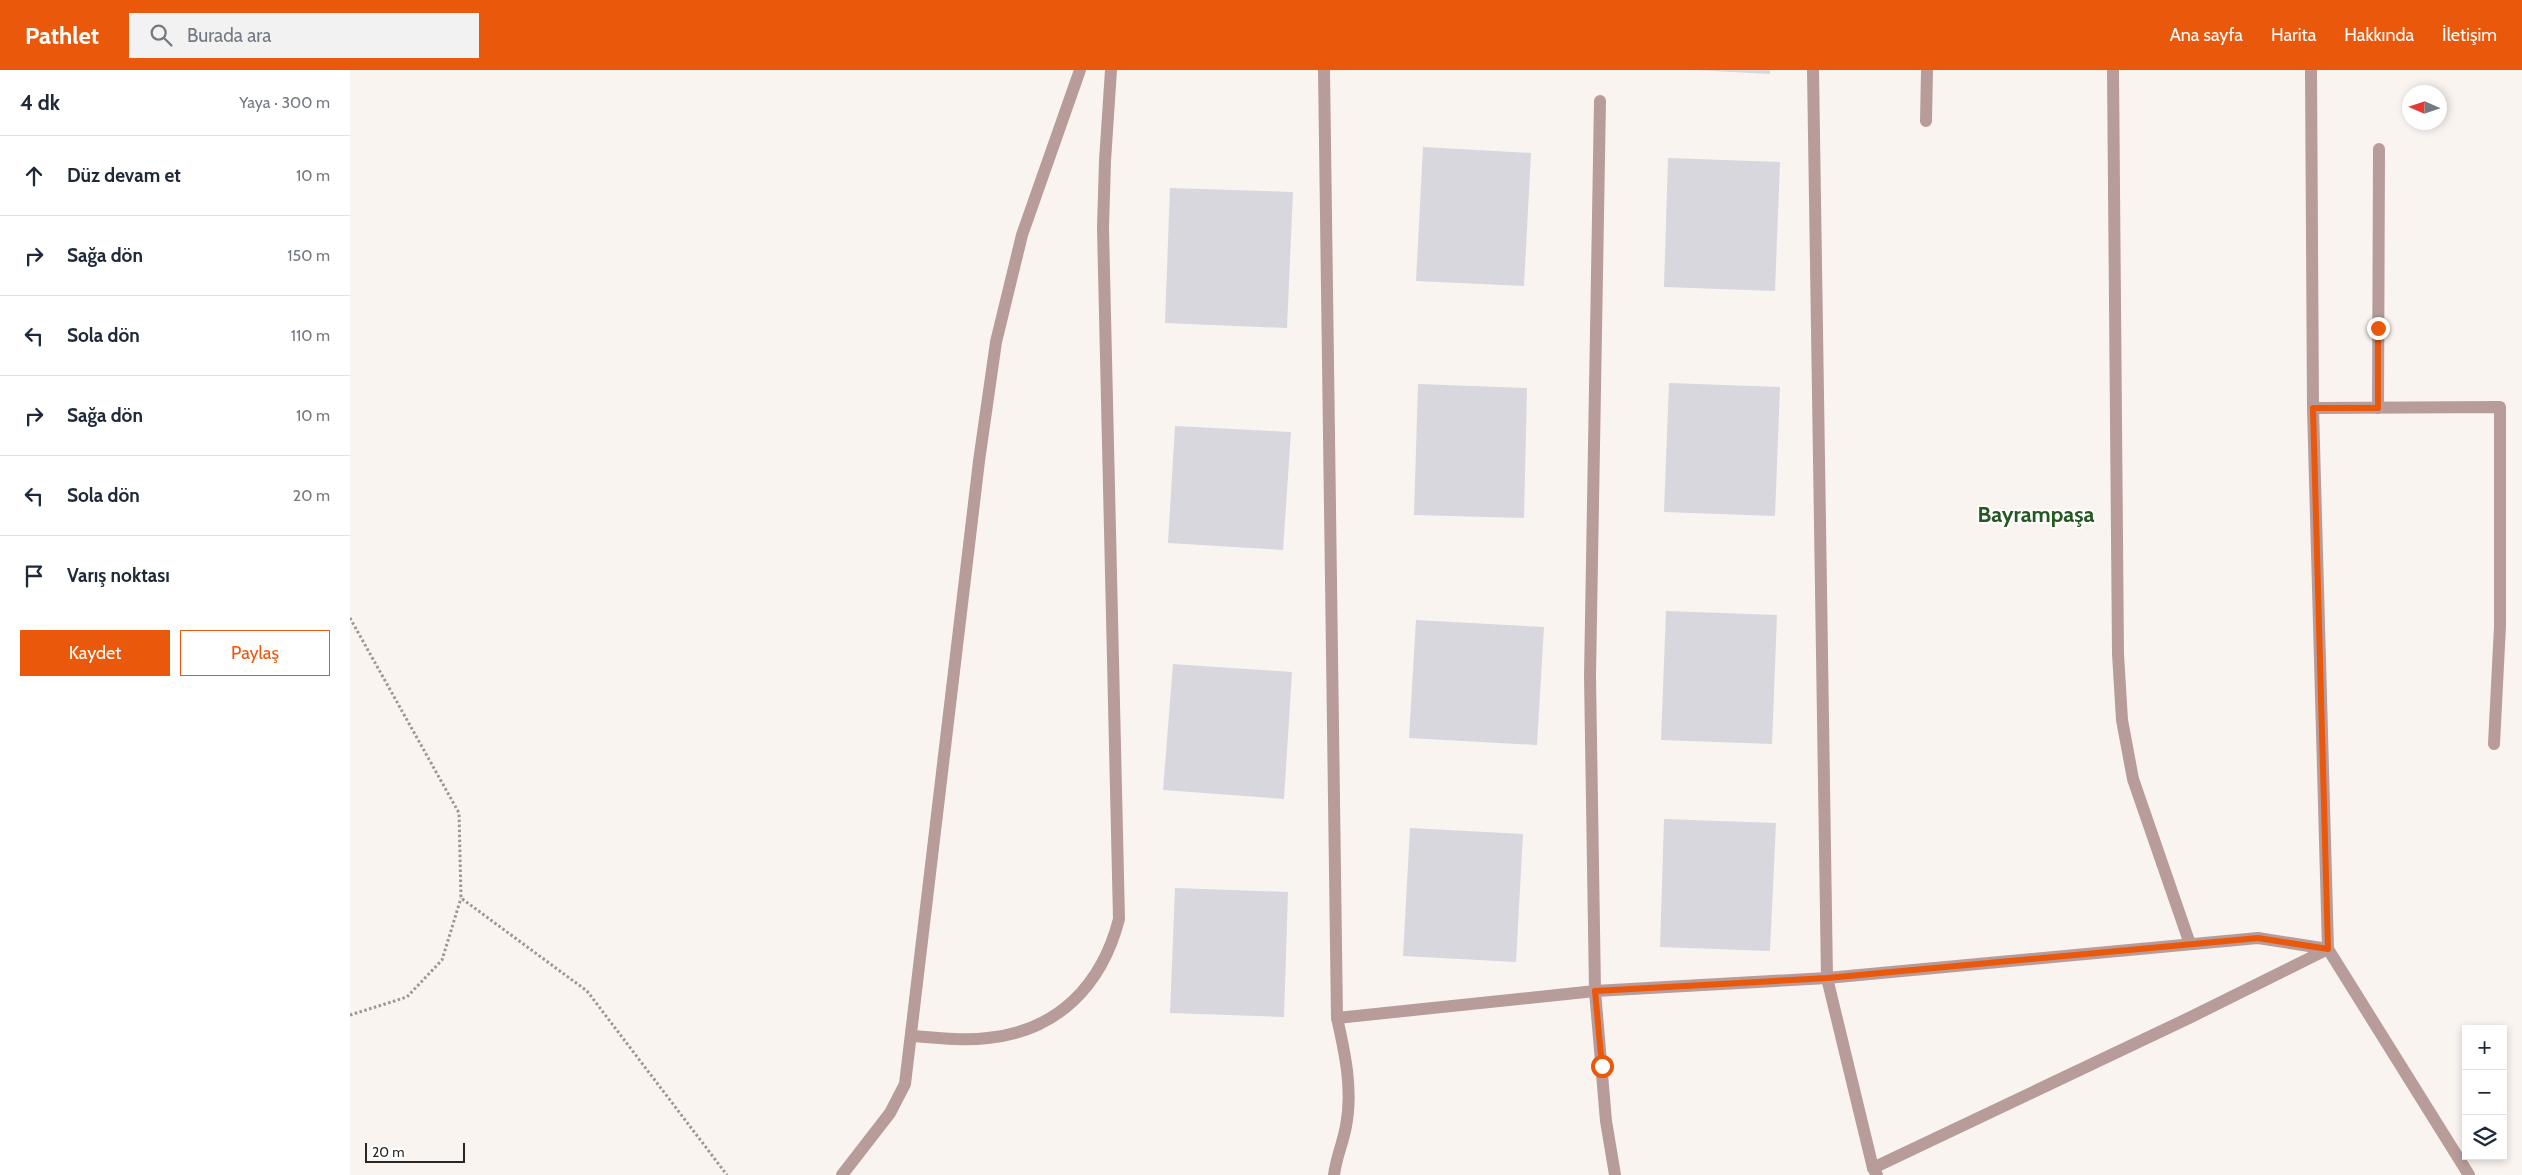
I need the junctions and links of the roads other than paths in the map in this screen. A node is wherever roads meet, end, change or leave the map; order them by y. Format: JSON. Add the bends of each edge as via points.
{"nodes":[{"id":1,"x":1080,"y":70,"type":"edge"},
{"id":2,"x":1111,"y":70,"type":"edge"},
{"id":3,"x":1324,"y":70,"type":"edge"},
{"id":4,"x":1813,"y":70,"type":"edge"},
{"id":5,"x":1927,"y":70,"type":"edge"},
{"id":6,"x":2113,"y":70,"type":"edge"},
{"id":7,"x":2311,"y":70,"type":"edge"},
{"id":8,"x":1600,"y":101,"type":"dead end"},
{"id":9,"x":1926,"y":121,"type":"dead end"},
{"id":10,"x":2379,"y":148,"type":"dead end"},
{"id":11,"x":2313,"y":408,"type":"junction"},
{"id":12,"x":2378,"y":408,"type":"junction"},
{"id":13,"x":2494,"y":744,"type":"dead end"},
{"id":14,"x":2190,"y":944,"type":"junction"},
{"id":15,"x":2328,"y":949,"type":"junction"},
{"id":16,"x":1827,"y":978,"type":"junction"},
{"id":17,"x":1595,"y":991,"type":"junction"},
{"id":18,"x":1337,"y":1018,"type":"junction"},
{"id":19,"x":912,"y":1036,"type":"junction"},
{"id":20,"x":1875,"y":1171,"type":"edge"},
{"id":21,"x":842,"y":1175,"type":"edge"},
{"id":22,"x":1334,"y":1175,"type":"edge"},
{"id":23,"x":1615,"y":1175,"type":"edge"},
{"id":24,"x":2468,"y":1175,"type":"edge"}],
"edges":[{"from":1,"to":19,"type":"street","via":[[1022,235],[996,342],[979,461]]},
{"from":2,"to":19,"type":"street","via":[[1103,228],[1118,919],[1107,956],[1097,974],[1056,1015],[1020,1032],[988,1038]]},
{"from":3,"to":18,"type":"street"},
{"from":4,"to":16,"type":"street"},
{"from":5,"to":9,"type":"street"},
{"from":6,"to":14,"type":"street","via":[[2118,654],[2122,720],[2133,779]]},
{"from":7,"to":11,"type":"street"},
{"from":8,"to":17,"type":"street","via":[[1590,676]]},
{"from":10,"to":12,"type":"street"},
{"from":11,"to":12,"type":"street"},
{"from":11,"to":15,"type":"street"},
{"from":12,"to":13,"type":"street","via":[[2500,407],[2500,626]]},
{"from":14,"to":15,"type":"street","via":[[2258,938]]},
{"from":14,"to":16,"type":"street"},
{"from":15,"to":20,"type":"street"},
{"from":15,"to":24,"type":"street"},
{"from":16,"to":17,"type":"street"},
{"from":16,"to":20,"type":"street"},
{"from":17,"to":18,"type":"street"},
{"from":17,"to":23,"type":"street","via":[[1606,1121]]},
{"from":18,"to":22,"type":"street","via":[[1347,1062],[1349,1096],[1346,1126]]},
{"from":19,"to":21,"type":"street","via":[[905,1084],[890,1113]]}]}
